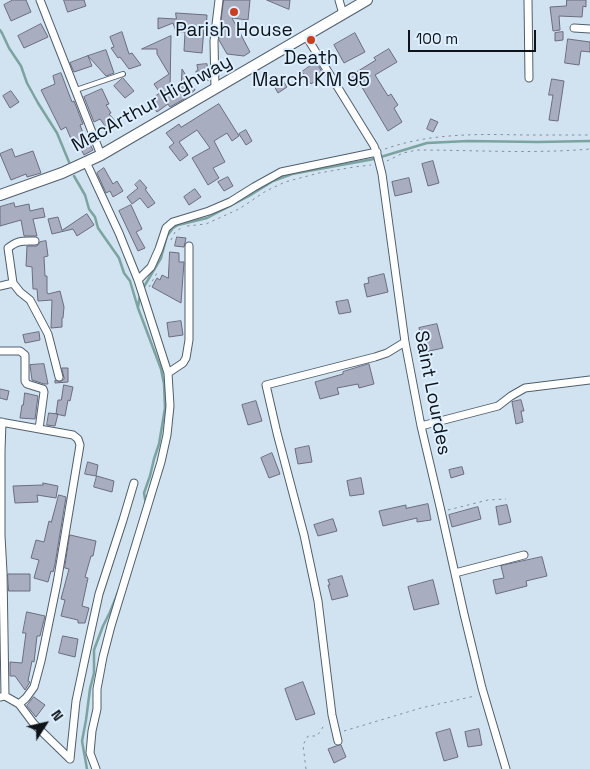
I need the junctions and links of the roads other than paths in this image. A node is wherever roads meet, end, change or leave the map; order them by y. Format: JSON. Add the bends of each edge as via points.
{"nodes":[{"id":1,"x":40,"y":0,"type":"edge"},
{"id":2,"x":219,"y":0,"type":"edge"},
{"id":3,"x":339,"y":0,"type":"edge"},
{"id":4,"x":367,"y":0,"type":"edge"},
{"id":5,"x":528,"y":0,"type":"edge"},
{"id":6,"x":343,"y":14,"type":"junction"},
{"id":7,"x":574,"y":28,"type":"dead end"},
{"id":8,"x":590,"y":29,"type":"edge"},
{"id":9,"x":306,"y":36,"type":"junction"},
{"id":10,"x":123,"y":74,"type":"dead end"},
{"id":11,"x":529,"y":78,"type":"dead end"},
{"id":12,"x":214,"y":89,"type":"junction"},
{"id":13,"x":76,"y":90,"type":"junction"},
{"id":14,"x":377,"y":153,"type":"junction"},
{"id":15,"x":101,"y":155,"type":"junction"},
{"id":16,"x":86,"y":162,"type":"junction"},
{"id":17,"x":0,"y":195,"type":"edge"},
{"id":18,"x":35,"y":241,"type":"dead end"},
{"id":19,"x":189,"y":246,"type":"dead end"},
{"id":20,"x":14,"y":283,"type":"junction"},
{"id":21,"x":139,"y":283,"type":"junction"},
{"id":22,"x":0,"y":286,"type":"edge"},
{"id":23,"x":404,"y":342,"type":"junction"},
{"id":24,"x":0,"y":351,"type":"edge"},
{"id":25,"x":168,"y":373,"type":"junction"},
{"id":26,"x":59,"y":377,"type":"dead end"},
{"id":27,"x":590,"y":380,"type":"edge"},
{"id":28,"x":1,"y":422,"type":"edge"},
{"id":29,"x":421,"y":426,"type":"junction"},
{"id":30,"x":38,"y":429,"type":"junction"},
{"id":31,"x":134,"y":483,"type":"dead end"},
{"id":32,"x":0,"y":536,"type":"edge"},
{"id":33,"x":524,"y":555,"type":"dead end"},
{"id":34,"x":455,"y":572,"type":"junction"},
{"id":35,"x":2,"y":696,"type":"edge"},
{"id":36,"x":19,"y":704,"type":"junction"},
{"id":37,"x":338,"y":737,"type":"road end"},
{"id":38,"x":96,"y":769,"type":"edge"},
{"id":39,"x":506,"y":769,"type":"edge"}],
"edges":[{"from":1,"to":13,"type":"street"},
{"from":2,"to":12,"type":"street","via":[[214,41]]},
{"from":3,"to":6,"type":"street"},
{"from":4,"to":6,"type":"main road","name":"MacArthur Highway"},
{"from":5,"to":11,"type":"street"},
{"from":6,"to":9,"type":"main road","name":"MacArthur Highway"},
{"from":7,"to":8,"type":"street"},
{"from":9,"to":12,"type":"main road","name":"MacArthur Highway"},
{"from":9,"to":14,"type":"street","name":"Saint Lourdes"},
{"from":10,"to":13,"type":"lane"},
{"from":12,"to":15,"type":"main road","name":"MacArthur Highway"},
{"from":13,"to":15,"type":"street"},
{"from":14,"to":21,"type":"street","via":[[281,172],[230,202],[173,222],[166,228],[159,249]]},
{"from":14,"to":23,"type":"street","name":"Saint Lourdes"},
{"from":15,"to":16,"type":"main road","name":"MacArthur Highway"},
{"from":16,"to":17,"type":"main road","name":"MacArthur Highway"},
{"from":16,"to":21,"type":"street"},
{"from":18,"to":20,"type":"street","via":[[20,241],[8,248]]},
{"from":19,"to":25,"type":"street","via":[[189,340],[183,363]]},
{"from":20,"to":22,"type":"street"},
{"from":20,"to":26,"type":"street","via":[[30,300],[48,334]]},
{"from":21,"to":25,"type":"street"},
{"from":23,"to":29,"type":"street","name":"Saint Lourdes"},
{"from":23,"to":37,"type":"street","via":[[381,355],[266,385],[318,601],[332,715]]},
{"from":24,"to":30,"type":"street","via":[[23,352],[25,381],[43,389]]},
{"from":25,"to":38,"type":"street","via":[[170,406],[161,462],[121,591],[97,689],[90,753]]},
{"from":27,"to":29,"type":"street","via":[[526,388],[498,406]]},
{"from":28,"to":30,"type":"street"},
{"from":28,"to":32,"type":"street"},
{"from":29,"to":34,"type":"street","name":"Saint Lourdes"},
{"from":30,"to":36,"type":"street","via":[[73,435],[80,445],[58,583],[41,661],[34,688]]},
{"from":31,"to":36,"type":"street","via":[[99,594],[86,649],[70,760]]},
{"from":32,"to":35,"type":"street","via":[[3,572]]},
{"from":33,"to":34,"type":"street"},
{"from":34,"to":39,"type":"street","name":"Saint Lourdes","via":[[483,694]]},
{"from":35,"to":36,"type":"street"}]}
